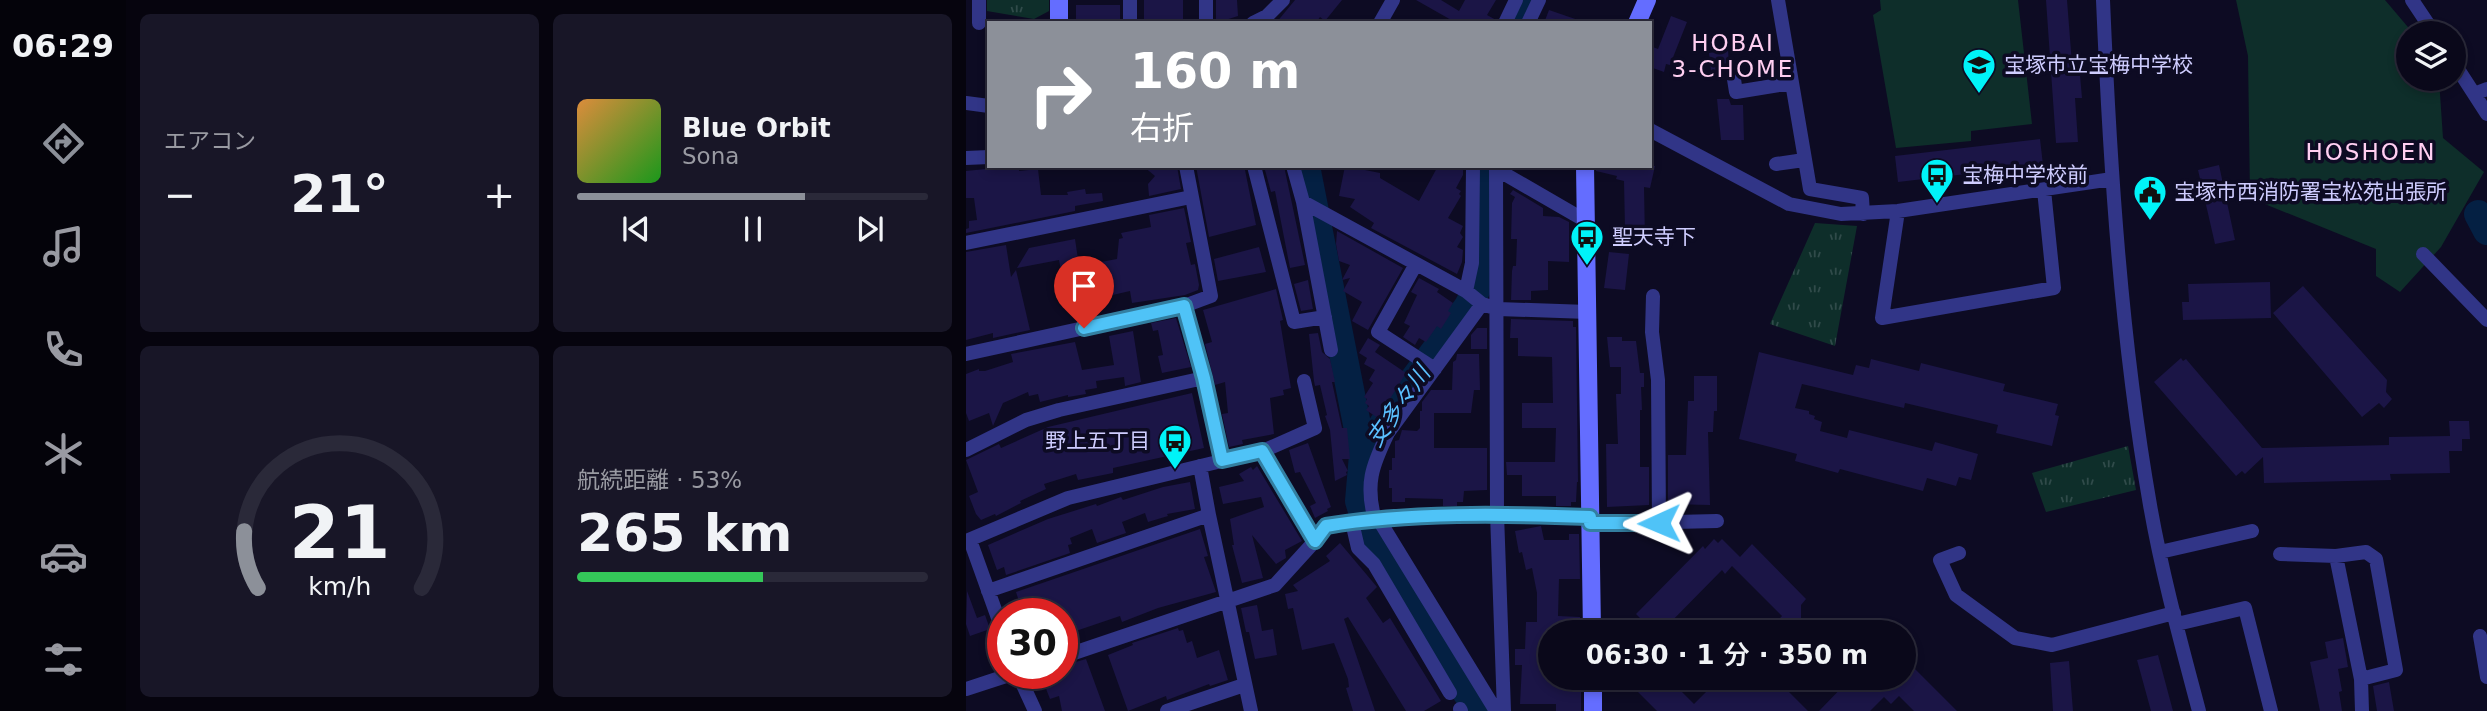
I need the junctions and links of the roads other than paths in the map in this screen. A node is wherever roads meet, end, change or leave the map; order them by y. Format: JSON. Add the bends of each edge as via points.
{"nodes":[{"id":1,"x":979,"y":0,"type":"edge"},
{"id":2,"x":1059,"y":0,"type":"edge"},
{"id":3,"x":1130,"y":0,"type":"edge"},
{"id":4,"x":1206,"y":0,"type":"edge"},
{"id":5,"x":1393,"y":0,"type":"edge"},
{"id":6,"x":1516,"y":0,"type":"edge"},
{"id":7,"x":1539,"y":0,"type":"edge"},
{"id":8,"x":1647,"y":0,"type":"edge"},
{"id":9,"x":1778,"y":0,"type":"edge"},
{"id":10,"x":2103,"y":0,"type":"edge"},
{"id":11,"x":2413,"y":0,"type":"edge"},
{"id":12,"x":1280,"y":2,"type":"edge"},
{"id":13,"x":1059,"y":21,"type":"edge"},
{"id":14,"x":1130,"y":21,"type":"edge"},
{"id":15,"x":1206,"y":21,"type":"edge"},
{"id":16,"x":1257,"y":21,"type":"edge"},
{"id":17,"x":1381,"y":21,"type":"edge"},
{"id":18,"x":1506,"y":21,"type":"edge"},
{"id":19,"x":1529,"y":21,"type":"edge"},
{"id":20,"x":1638,"y":21,"type":"edge"},
{"id":21,"x":2426,"y":21,"type":"edge"},
{"id":22,"x":978,"y":23,"type":"edge"},
{"id":23,"x":1733,"y":73,"type":"dead end"},
{"id":24,"x":2466,"y":76,"type":"edge"},
{"id":25,"x":1792,"y":83,"type":"junction"},
{"id":26,"x":2480,"y":92,"type":"edge"},
{"id":27,"x":966,"y":103,"type":"edge"},
{"id":28,"x":987,"y":106,"type":"edge"},
{"id":29,"x":2487,"y":114,"type":"edge"},
{"id":30,"x":1652,"y":131,"type":"edge"},
{"id":31,"x":987,"y":157,"type":"edge"},
{"id":32,"x":966,"y":158,"type":"edge"},
{"id":33,"x":1804,"y":160,"type":"junction"},
{"id":34,"x":1776,"y":164,"type":"dead end"},
{"id":35,"x":1186,"y":168,"type":"edge"},
{"id":36,"x":1255,"y":168,"type":"edge"},
{"id":37,"x":1294,"y":168,"type":"edge"},
{"id":38,"x":1473,"y":168,"type":"edge"},
{"id":39,"x":1496,"y":168,"type":"edge"},
{"id":40,"x":1586,"y":168,"type":"edge"},
{"id":41,"x":2112,"y":179,"type":"junction"},
{"id":42,"x":2044,"y":190,"type":"junction"},
{"id":43,"x":1191,"y":197,"type":"junction"},
{"id":44,"x":1303,"y":202,"type":"junction"},
{"id":45,"x":1898,"y":211,"type":"junction"},
{"id":46,"x":1863,"y":214,"type":"junction"},
{"id":47,"x":1586,"y":221,"type":"junction"},
{"id":48,"x":966,"y":243,"type":"edge"},
{"id":49,"x":2423,"y":254,"type":"dead end"},
{"id":50,"x":1416,"y":264,"type":"junction"},
{"id":51,"x":1466,"y":291,"type":"junction"},
{"id":52,"x":1653,"y":296,"type":"dead end"},
{"id":53,"x":1482,"y":304,"type":"junction"},
{"id":54,"x":1184,"y":306,"type":"junction"},
{"id":55,"x":1498,"y":309,"type":"junction"},
{"id":56,"x":1588,"y":312,"type":"junction"},
{"id":57,"x":1325,"y":317,"type":"junction"},
{"id":58,"x":2487,"y":320,"type":"edge"},
{"id":59,"x":1332,"y":350,"type":"dead end"},
{"id":60,"x":966,"y":354,"type":"edge"},
{"id":61,"x":1435,"y":369,"type":"junction"},
{"id":62,"x":1204,"y":378,"type":"junction"},
{"id":63,"x":1304,"y":381,"type":"dead end"},
{"id":64,"x":966,"y":450,"type":"edge"},
{"id":65,"x":1262,"y":451,"type":"junction"},
{"id":66,"x":1222,"y":460,"type":"junction"},
{"id":67,"x":1200,"y":466,"type":"junction"},
{"id":68,"x":1497,"y":514,"type":"junction"},
{"id":69,"x":1209,"y":515,"type":"junction"},
{"id":70,"x":1377,"y":520,"type":"junction"},
{"id":71,"x":1590,"y":520,"type":"junction"},
{"id":72,"x":1717,"y":521,"type":"dead end"},
{"id":73,"x":1354,"y":522,"type":"junction"},
{"id":74,"x":1659,"y":523,"type":"junction"},
{"id":75,"x":2252,"y":530,"type":"dead end"},
{"id":76,"x":968,"y":540,"type":"edge"},
{"id":77,"x":1315,"y":541,"type":"junction"},
{"id":78,"x":2160,"y":552,"type":"junction"},
{"id":79,"x":1959,"y":553,"type":"dead end"},
{"id":80,"x":2280,"y":554,"type":"dead end"},
{"id":81,"x":2336,"y":556,"type":"junction"},
{"id":82,"x":988,"y":592,"type":"junction"},
{"id":83,"x":990,"y":598,"type":"edge"},
{"id":84,"x":1228,"y":600,"type":"junction"},
{"id":85,"x":2175,"y":619,"type":"junction"},
{"id":86,"x":1592,"y":620,"type":"edge"},
{"id":87,"x":2480,"y":636,"type":"dead end"},
{"id":88,"x":1078,"y":652,"type":"edge"},
{"id":89,"x":2487,"y":677,"type":"edge"},
{"id":90,"x":2361,"y":678,"type":"junction"},
{"id":91,"x":987,"y":682,"type":"edge"},
{"id":92,"x":1244,"y":685,"type":"junction"},
{"id":93,"x":966,"y":689,"type":"edge"},
{"id":94,"x":1025,"y":689,"type":"edge"},
{"id":95,"x":1593,"y":690,"type":"edge"},
{"id":96,"x":1450,"y":693,"type":"dead end"},
{"id":97,"x":1035,"y":711,"type":"edge"},
{"id":98,"x":1167,"y":711,"type":"edge"},
{"id":99,"x":1251,"y":711,"type":"edge"},
{"id":100,"x":1496,"y":711,"type":"edge"},
{"id":101,"x":1504,"y":711,"type":"edge"},
{"id":102,"x":1593,"y":711,"type":"edge"},
{"id":103,"x":2199,"y":711,"type":"edge"},
{"id":104,"x":2271,"y":711,"type":"edge"},
{"id":105,"x":2362,"y":711,"type":"edge"}],
"edges":[{"from":1,"to":22,"type":"street"},
{"from":2,"to":13,"type":"street"},
{"from":3,"to":14,"type":"street"},
{"from":4,"to":15,"type":"street"},
{"from":5,"to":17,"type":"street"},
{"from":6,"to":18,"type":"street"},
{"from":7,"to":19,"type":"street"},
{"from":8,"to":20,"type":"street"},
{"from":9,"to":25,"type":"street"},
{"from":10,"to":41,"type":"street"},
{"from":11,"to":21,"type":"street"},
{"from":12,"to":16,"type":"street"},
{"from":23,"to":25,"type":"street","via":[[1736,92]]},
{"from":24,"to":26,"type":"street"},
{"from":25,"to":33,"type":"street"},
{"from":26,"to":29,"type":"street"},
{"from":27,"to":28,"type":"street"},
{"from":30,"to":46,"type":"street","via":[[1789,204]]},
{"from":31,"to":32,"type":"street"},
{"from":33,"to":34,"type":"street"},
{"from":33,"to":46,"type":"street","via":[[1810,189],[1862,198]]},
{"from":35,"to":43,"type":"street"},
{"from":36,"to":57,"type":"street","via":[[1294,321]]},
{"from":37,"to":44,"type":"street"},
{"from":38,"to":51,"type":"street","via":[[1472,263]]},
{"from":39,"to":47,"type":"street"},
{"from":39,"to":55,"type":"street"},
{"from":40,"to":47,"type":"street"},
{"from":41,"to":42,"type":"street"},
{"from":41,"to":78,"type":"street","via":[[2127,341]]},
{"from":42,"to":45,"type":"street"},
{"from":42,"to":45,"type":"street","via":[[2054,288],[1882,318]]},
{"from":43,"to":48,"type":"street"},
{"from":43,"to":54,"type":"street","via":[[1211,296]]},
{"from":44,"to":50,"type":"street"},
{"from":44,"to":57,"type":"street"},
{"from":45,"to":46,"type":"street"},
{"from":47,"to":56,"type":"street"},
{"from":49,"to":58,"type":"street"},
{"from":50,"to":51,"type":"street"},
{"from":50,"to":61,"type":"street","via":[[1378,332]]},
{"from":51,"to":53,"type":"street"},
{"from":52,"to":74,"type":"street"},
{"from":53,"to":55,"type":"street"},
{"from":53,"to":61,"type":"street"},
{"from":54,"to":60,"type":"street"},
{"from":54,"to":62,"type":"street"},
{"from":55,"to":56,"type":"street"},
{"from":55,"to":68,"type":"street"},
{"from":56,"to":71,"type":"street"},
{"from":57,"to":59,"type":"street"},
{"from":61,"to":70,"type":"street","via":[[1388,433],[1377,457],[1369,481]]},
{"from":62,"to":64,"type":"street","via":[[1059,410],[1026,420]]},
{"from":62,"to":66,"type":"street"},
{"from":63,"to":65,"type":"street","via":[[1315,428]]},
{"from":65,"to":66,"type":"street"},
{"from":65,"to":77,"type":"street"},
{"from":66,"to":67,"type":"street"},
{"from":67,"to":69,"type":"street"},
{"from":67,"to":76,"type":"street","via":[[1068,498]]},
{"from":68,"to":70,"type":"street"},
{"from":68,"to":71,"type":"street"},
{"from":68,"to":101,"type":"street"},
{"from":69,"to":82,"type":"street"},
{"from":69,"to":84,"type":"street"},
{"from":70,"to":73,"type":"street"},
{"from":70,"to":100,"type":"street"},
{"from":71,"to":74,"type":"street"},
{"from":71,"to":86,"type":"street"},
{"from":72,"to":74,"type":"street"},
{"from":73,"to":77,"type":"street","via":[[1326,526]]},
{"from":73,"to":96,"type":"street","via":[[1358,548],[1374,564]]},
{"from":75,"to":78,"type":"street"},
{"from":76,"to":82,"type":"street"},
{"from":77,"to":84,"type":"street","via":[[1275,585]]},
{"from":78,"to":85,"type":"street"},
{"from":79,"to":85,"type":"street","via":[[1940,560],[1956,595],[2015,638],[2052,645]]},
{"from":80,"to":81,"type":"street"},
{"from":81,"to":90,"type":"street"},
{"from":81,"to":90,"type":"street","via":[[2366,552],[2376,559],[2396,670]]},
{"from":82,"to":83,"type":"street"},
{"from":84,"to":88,"type":"street"},
{"from":84,"to":92,"type":"street"},
{"from":85,"to":103,"type":"street"},
{"from":85,"to":104,"type":"street","via":[[2245,608]]},
{"from":87,"to":89,"type":"street"},
{"from":90,"to":105,"type":"street"},
{"from":91,"to":93,"type":"street"},
{"from":92,"to":98,"type":"street"},
{"from":92,"to":99,"type":"street"},
{"from":94,"to":97,"type":"street"},
{"from":95,"to":102,"type":"street"}]}
